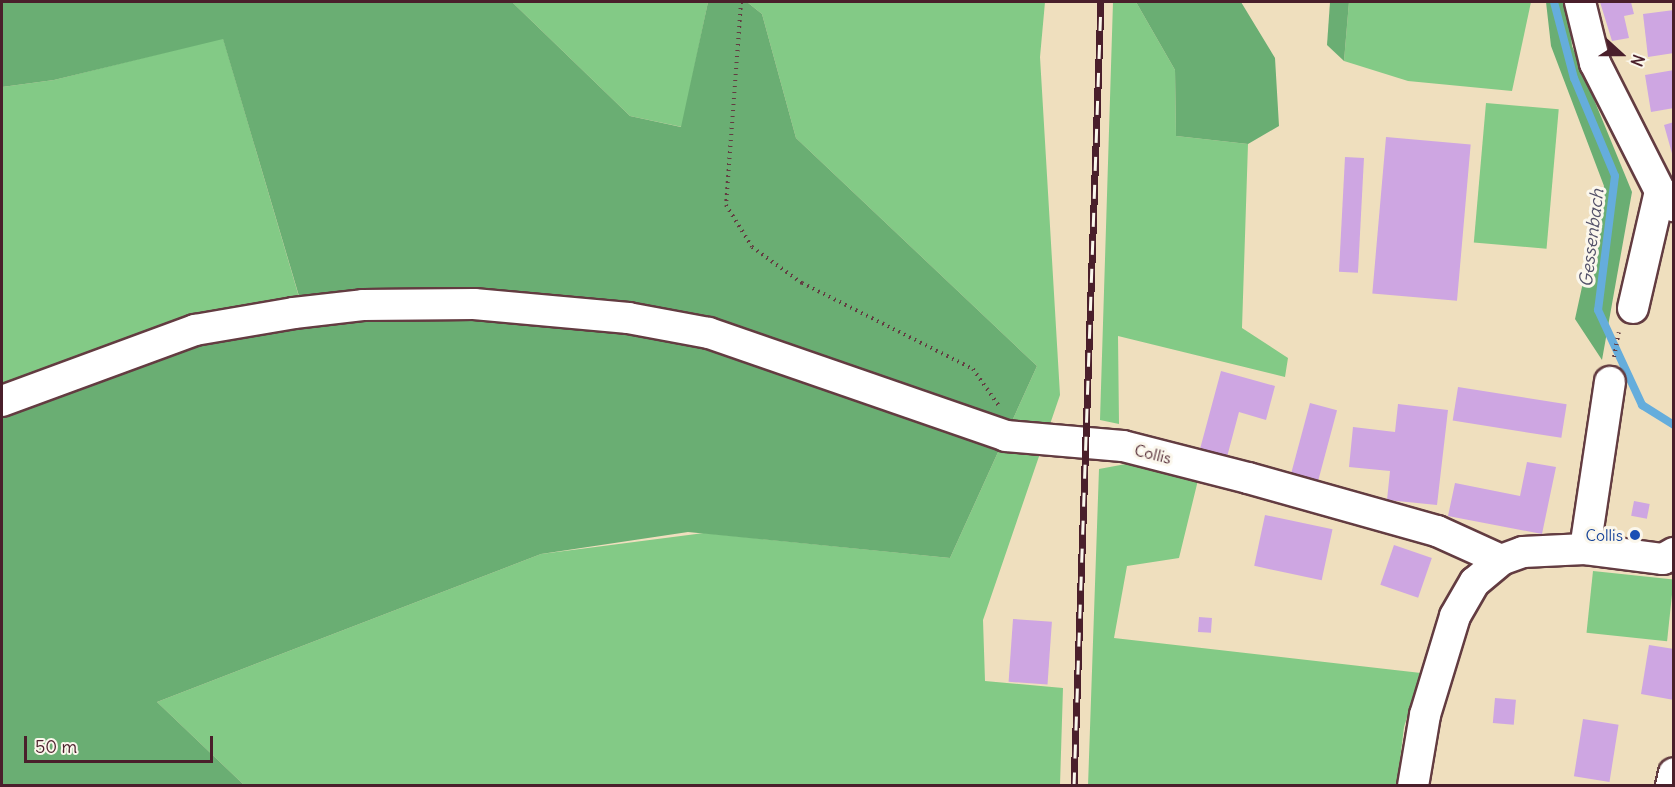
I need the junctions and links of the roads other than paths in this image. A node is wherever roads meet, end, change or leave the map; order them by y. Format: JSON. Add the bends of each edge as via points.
{"nodes":[{"id":1,"x":1580,"y":2,"type":"edge"},
{"id":2,"x":1667,"y":199,"type":"edge"},
{"id":3,"x":1627,"y":317,"type":"road end"},
{"id":4,"x":1611,"y":375,"type":"road end"},
{"id":5,"x":2,"y":400,"type":"edge"},
{"id":6,"x":1585,"y":549,"type":"junction"},
{"id":7,"x":1674,"y":553,"type":"edge"},
{"id":8,"x":1501,"y":560,"type":"junction"},
{"id":9,"x":1674,"y":773,"type":"edge"},
{"id":10,"x":1413,"y":786,"type":"edge"},
{"id":11,"x":1671,"y":786,"type":"edge"}],
"edges":[{"from":1,"to":2,"type":"street","via":[[1594,63]]},
{"from":2,"to":3,"type":"street"},
{"from":4,"to":6,"type":"street"},
{"from":5,"to":8,"type":"street","name":"Collis","via":[[195,330],[363,305],[474,304],[628,318],[709,333],[1006,436],[1123,446],[1437,531]]},
{"from":6,"to":7,"type":"street","via":[[1663,559]]},
{"from":6,"to":8,"type":"street","via":[[1523,552]]},
{"from":8,"to":10,"type":"street","via":[[1475,582],[1455,616],[1425,715]]},
{"from":9,"to":11,"type":"street"}]}
